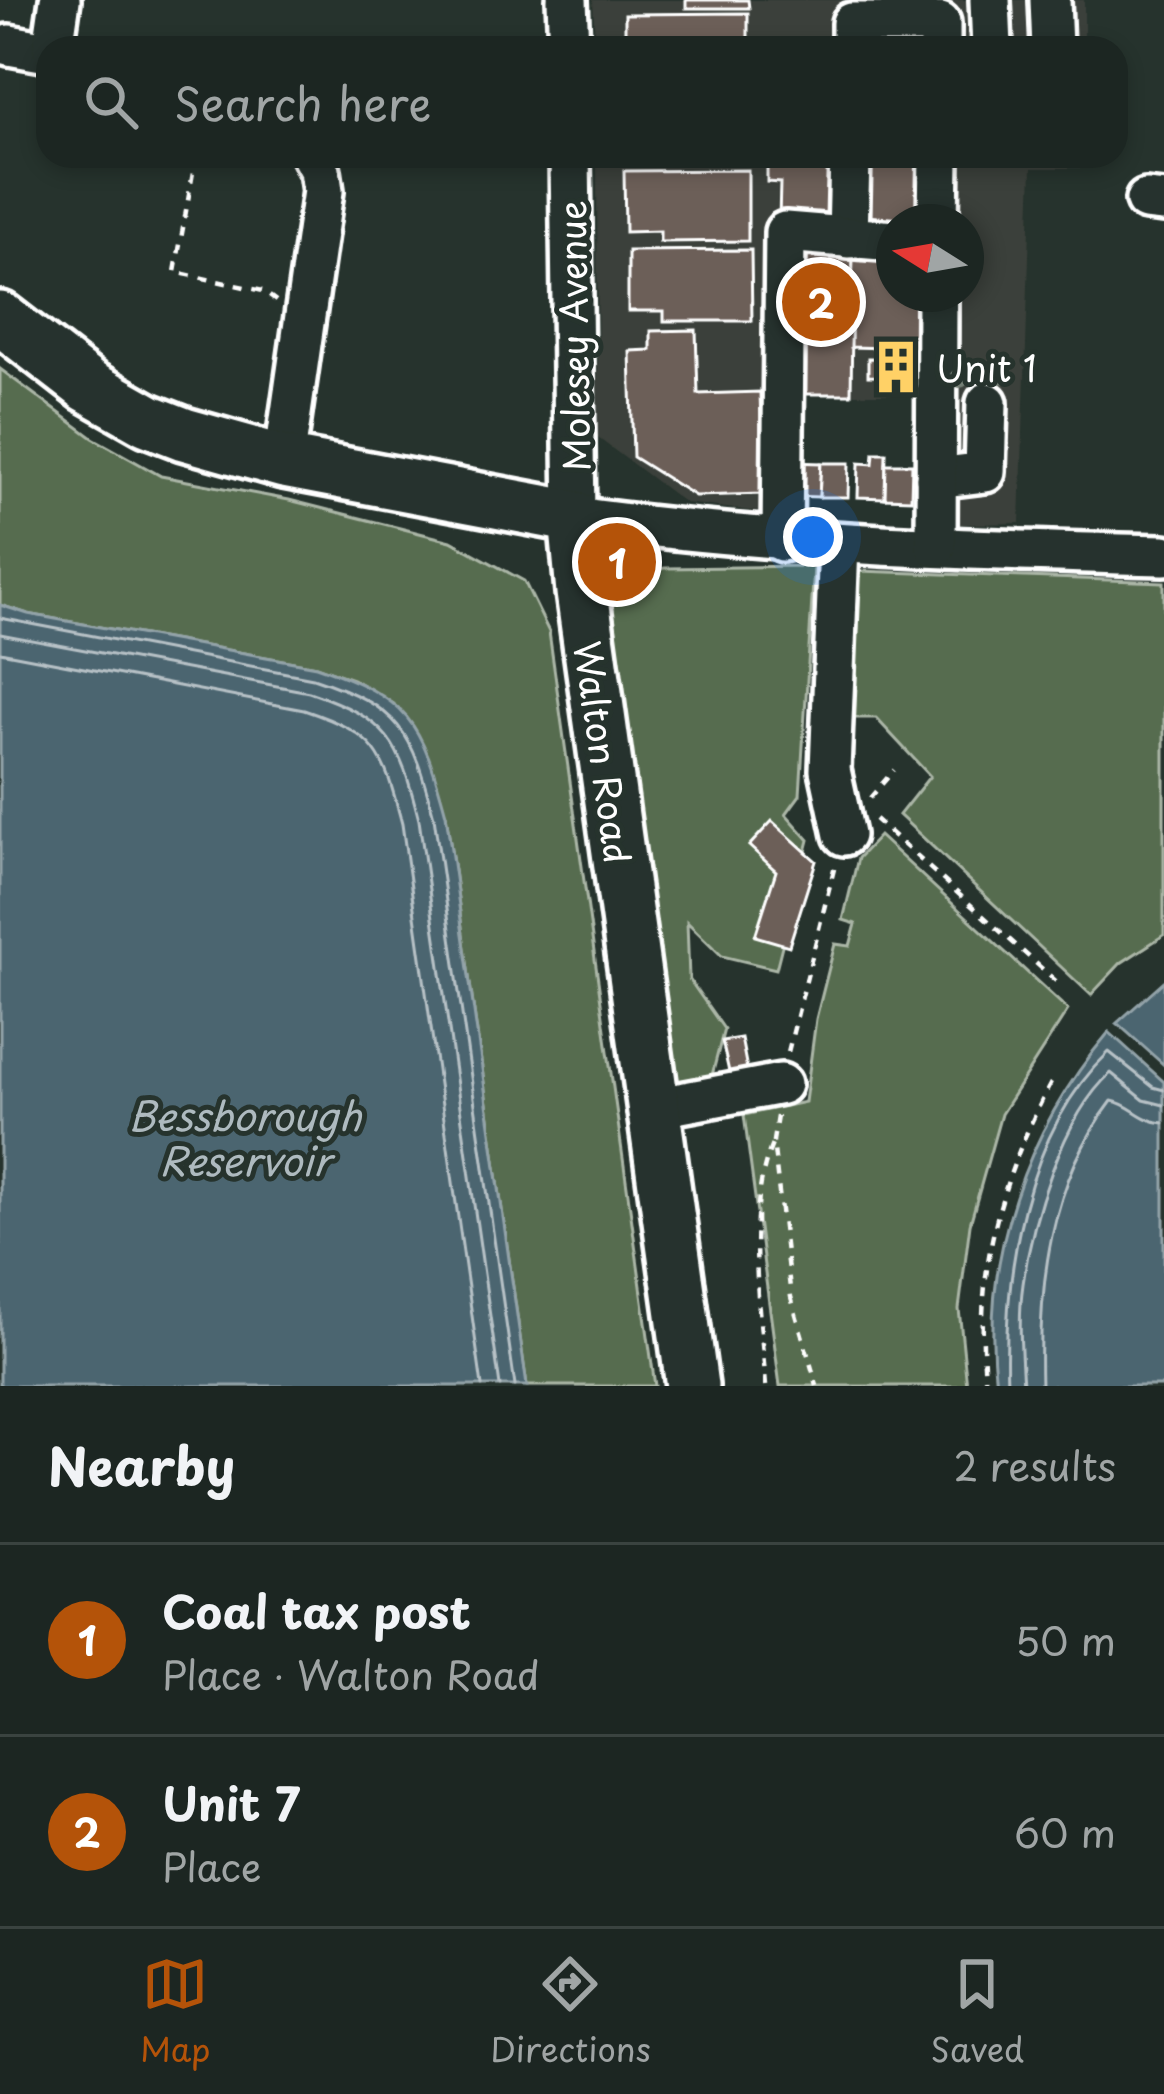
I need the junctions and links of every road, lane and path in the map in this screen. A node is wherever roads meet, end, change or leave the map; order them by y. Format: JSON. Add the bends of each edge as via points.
{"nodes":[{"id":1,"x":60,"y":0,"type":"edge"},
{"id":2,"x":568,"y":0,"type":"edge"},
{"id":3,"x":991,"y":0,"type":"edge"},
{"id":4,"x":1050,"y":0,"type":"edge"},
{"id":5,"x":43,"y":36,"type":"edge"},
{"id":6,"x":568,"y":36,"type":"edge"},
{"id":7,"x":852,"y":36,"type":"edge"},
{"id":8,"x":940,"y":36,"type":"edge"},
{"id":9,"x":992,"y":36,"type":"edge"},
{"id":10,"x":1052,"y":36,"type":"edge"},
{"id":11,"x":194,"y":168,"type":"edge"},
{"id":12,"x":318,"y":168,"type":"edge"},
{"id":13,"x":570,"y":168,"type":"edge"},
{"id":14,"x":850,"y":168,"type":"edge"},
{"id":15,"x":939,"y":168,"type":"edge"},
{"id":16,"x":938,"y":204,"type":"edge"},
{"id":17,"x":848,"y":238,"type":"junction"},
{"id":18,"x":876,"y":240,"type":"edge"},
{"id":19,"x":937,"y":312,"type":"edge"},
{"id":20,"x":0,"y":318,"type":"edge"},
{"id":21,"x":304,"y":322,"type":"junction"},
{"id":22,"x":987,"y":403,"type":"dead end"},
{"id":23,"x":284,"y":462,"type":"junction"},
{"id":24,"x":936,"y":478,"type":"junction"},
{"id":25,"x":575,"y":517,"type":"junction"},
{"id":26,"x":782,"y":541,"type":"junction"},
{"id":27,"x":838,"y":545,"type":"junction"},
{"id":28,"x":935,"y":546,"type":"junction"},
{"id":29,"x":1164,"y":555,"type":"edge"},
{"id":30,"x":852,"y":821,"type":"joint"},
{"id":31,"x":1058,"y":983,"type":"dead end"},
{"id":32,"x":1052,"y":1081,"type":"dead end"},
{"id":33,"x":781,"y":1084,"type":"dead end"},
{"id":34,"x":654,"y":1108,"type":"junction"},
{"id":35,"x":773,"y":1141,"type":"dead end"},
{"id":36,"x":692,"y":1386,"type":"edge"},
{"id":37,"x":766,"y":1386,"type":"edge"},
{"id":38,"x":986,"y":1386,"type":"edge"}],
"edges":[{"from":1,"to":5,"type":"street"},
{"from":2,"to":6,"type":"street"},
{"from":3,"to":9,"type":"street"},
{"from":4,"to":10,"type":"street"},
{"from":7,"to":8,"type":"street","via":[[852,22],[940,23]]},
{"from":11,"to":21,"type":"path","via":[[176,272],[263,291]]},
{"from":12,"to":21,"type":"street","via":[[323,191]]},
{"from":13,"to":25,"type":"street","name":"Molesey Avenue"},
{"from":14,"to":17,"type":"street"},
{"from":15,"to":16,"type":"street"},
{"from":17,"to":18,"type":"street"},
{"from":17,"to":26,"type":"street","via":[[785,232]]},
{"from":19,"to":24,"type":"street"},
{"from":20,"to":23,"type":"main road","via":[[51,361],[148,420]]},
{"from":21,"to":23,"type":"street"},
{"from":22,"to":24,"type":"street","via":[[986,472]]},
{"from":23,"to":25,"type":"main road"},
{"from":24,"to":28,"type":"street"},
{"from":25,"to":26,"type":"street"},
{"from":25,"to":34,"type":"main road","name":"Walton Road"},
{"from":26,"to":27,"type":"street"},
{"from":27,"to":28,"type":"street"},
{"from":27,"to":30,"type":"street","via":[[830,770]]},
{"from":28,"to":29,"type":"street"},
{"from":30,"to":31,"type":"path"},
{"from":32,"to":38,"type":"path","via":[[998,1208],[982,1319]]},
{"from":33,"to":34,"type":"street"},
{"from":34,"to":36,"type":"main road","name":"Walton Road"},
{"from":35,"to":37,"type":"path","via":[[760,1199]]}]}
